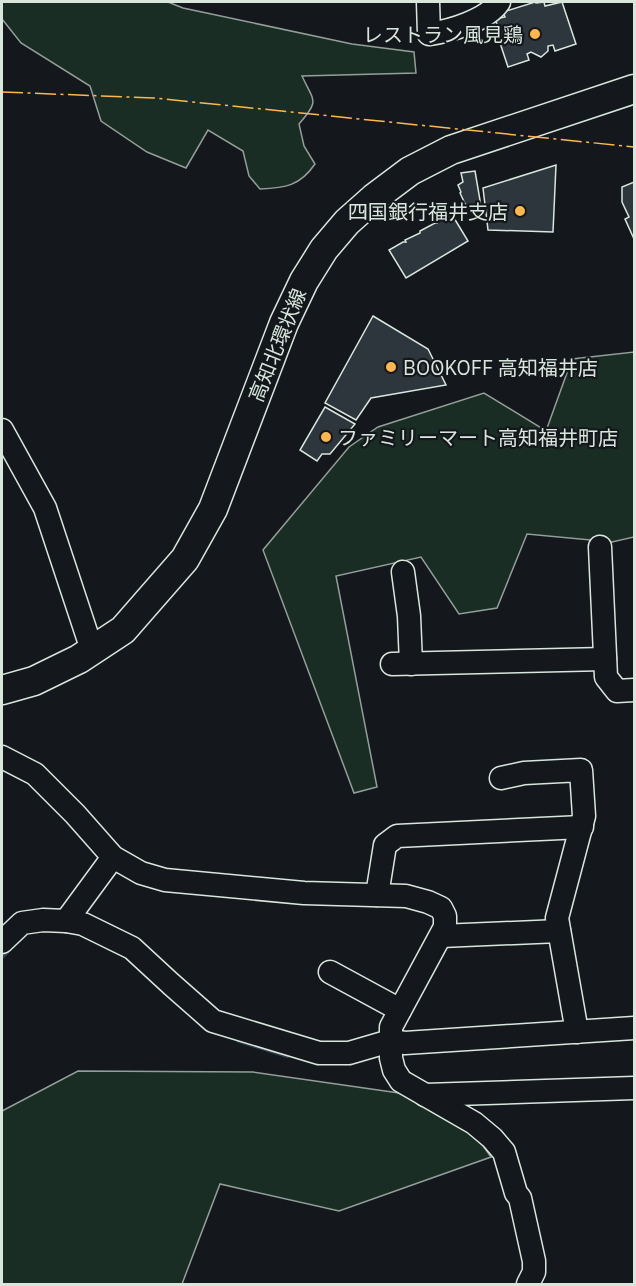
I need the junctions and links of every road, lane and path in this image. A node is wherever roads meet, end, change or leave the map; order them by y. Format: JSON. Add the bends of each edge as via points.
{"nodes":[{"id":1,"x":428,"y":2,"type":"edge"},
{"id":2,"x":500,"y":2,"type":"edge"},
{"id":3,"x":634,"y":89,"type":"edge"},
{"id":4,"x":2,"y":430,"type":"edge"},
{"id":5,"x":600,"y":547,"type":"dead end"},
{"id":6,"x":403,"y":572,"type":"dead end"},
{"id":7,"x":92,"y":650,"type":"junction"},
{"id":8,"x":605,"y":659,"type":"junction"},
{"id":9,"x":2,"y":690,"type":"edge"},
{"id":10,"x":634,"y":690,"type":"edge"},
{"id":11,"x":2,"y":757,"type":"edge"},
{"id":12,"x":501,"y":778,"type":"dead end"},
{"id":13,"x":582,"y":827,"type":"junction"},
{"id":14,"x":113,"y":857,"type":"junction"},
{"id":15,"x":377,"y":896,"type":"junction"},
{"id":16,"x":66,"y":921,"type":"junction"},
{"id":17,"x":559,"y":931,"type":"junction"},
{"id":18,"x":441,"y":936,"type":"junction"},
{"id":19,"x":2,"y":942,"type":"edge"},
{"id":20,"x":330,"y":972,"type":"dead end"},
{"id":21,"x":400,"y":1010,"type":"junction"},
{"id":22,"x":634,"y":1029,"type":"edge"},
{"id":23,"x":577,"y":1032,"type":"junction"},
{"id":24,"x":390,"y":1041,"type":"junction"},
{"id":25,"x":634,"y":1088,"type":"edge"},
{"id":26,"x":425,"y":1095,"type":"junction"},
{"id":27,"x":528,"y":1284,"type":"edge"}],
"edges":[{"from":1,"to":2,"type":"street","via":[[429,34],[472,21]]},
{"from":3,"to":7,"type":"main road","name":"高知北環状線","via":[[452,150],[410,171],[347,222],[304,281],[284,323],[213,509],[185,559],[123,630]]},
{"from":4,"to":7,"type":"street","via":[[45,508]]},
{"from":5,"to":8,"type":"street"},
{"from":6,"to":8,"type":"street","via":[[411,633],[401,664]]},
{"from":7,"to":9,"type":"main road","name":"高知北環状線","via":[[34,681]]},
{"from":8,"to":10,"type":"street","via":[[606,676],[617,691]]},
{"from":11,"to":14,"type":"street","via":[[35,774]]},
{"from":12,"to":13,"type":"street","via":[[581,770]]},
{"from":13,"to":15,"type":"street","via":[[397,836],[385,845]]},
{"from":13,"to":17,"type":"street","via":[[557,918]]},
{"from":14,"to":15,"type":"street","via":[[141,873],[165,880]]},
{"from":14,"to":16,"type":"street"},
{"from":15,"to":18,"type":"street","via":[[406,896],[441,908],[445,916]]},
{"from":16,"to":19,"type":"street","via":[[22,923]]},
{"from":16,"to":24,"type":"street","via":[[83,924],[132,948],[213,1021],[319,1053],[349,1053]]},
{"from":17,"to":18,"type":"street"},
{"from":17,"to":23,"type":"street"},
{"from":18,"to":21,"type":"street"},
{"from":20,"to":21,"type":"street"},
{"from":21,"to":24,"type":"street","via":[[391,1027]]},
{"from":22,"to":23,"type":"street"},
{"from":23,"to":24,"type":"street"},
{"from":24,"to":26,"type":"street","via":[[394,1070],[401,1081]]},
{"from":25,"to":26,"type":"street"},
{"from":26,"to":27,"type":"street","via":[[474,1123],[504,1152],[534,1261]]}]}
